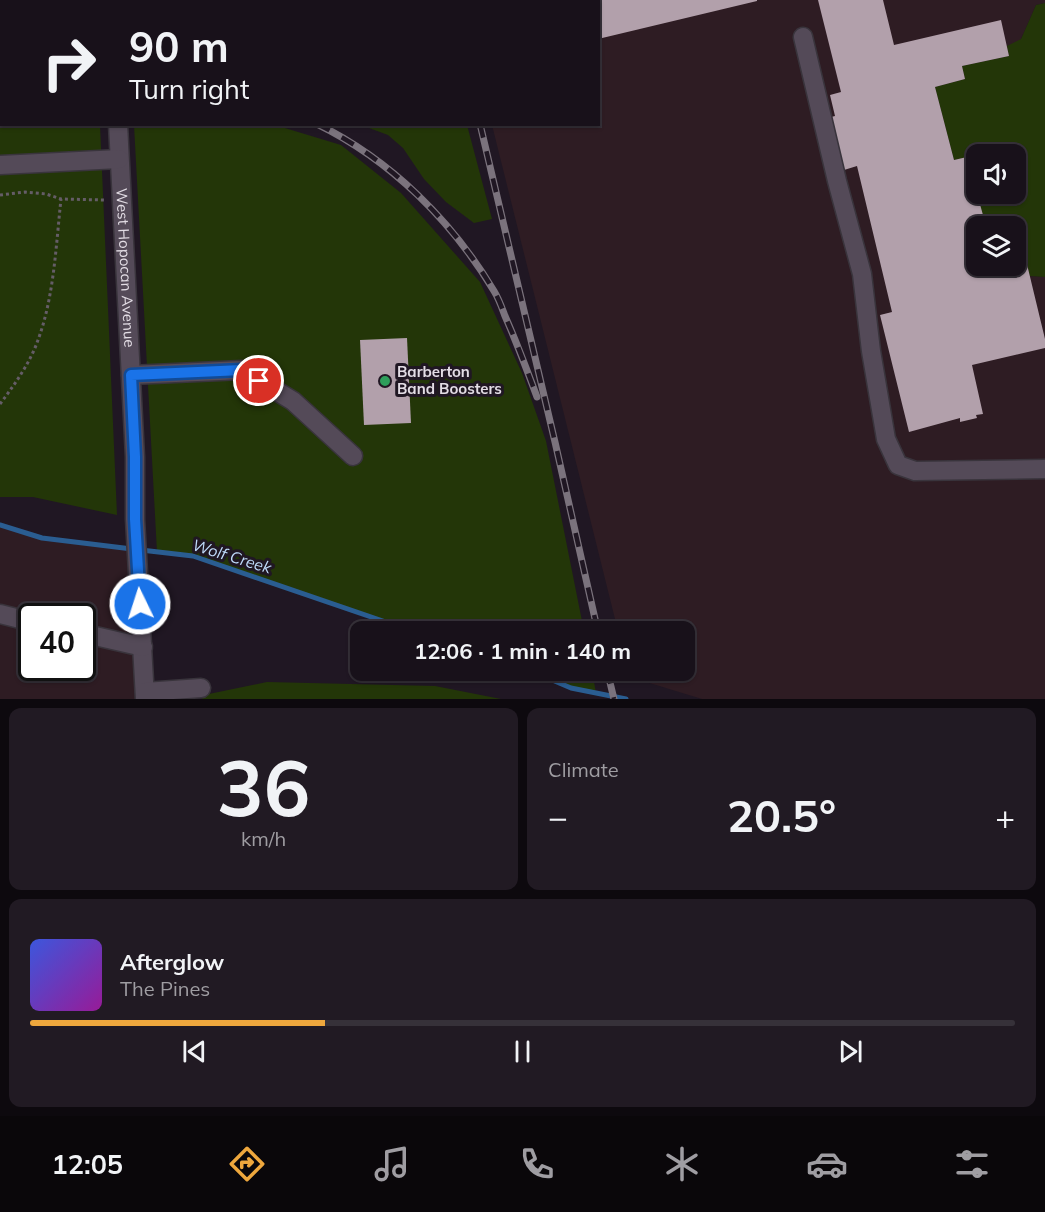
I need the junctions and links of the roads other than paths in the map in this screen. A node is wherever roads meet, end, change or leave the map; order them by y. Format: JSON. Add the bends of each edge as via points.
{"nodes":[{"id":1,"x":802,"y":37,"type":"dead end"},
{"id":2,"x":118,"y":126,"type":"edge"},
{"id":3,"x":119,"y":159,"type":"junction"},
{"id":4,"x":0,"y":165,"type":"edge"},
{"id":5,"x":131,"y":375,"type":"junction"},
{"id":6,"x":353,"y":456,"type":"dead end"},
{"id":7,"x":1045,"y":469,"type":"edge"},
{"id":8,"x":0,"y":614,"type":"edge"},
{"id":9,"x":18,"y":618,"type":"edge"},
{"id":10,"x":96,"y":636,"type":"edge"},
{"id":11,"x":143,"y":647,"type":"junction"},
{"id":12,"x":201,"y":688,"type":"dead end"},
{"id":13,"x":145,"y":696,"type":"edge"}],
"edges":[{"from":1,"to":7,"type":"street","via":[[862,274],[886,440],[898,465],[915,471]]},
{"from":2,"to":3,"type":"street","name":"West Hopocan Avenue"},
{"from":3,"to":4,"type":"street"},
{"from":3,"to":5,"type":"street","name":"West Hopocan Avenue"},
{"from":5,"to":6,"type":"street","via":[[242,370],[293,401]]},
{"from":5,"to":11,"type":"street","name":"West Hopocan Avenue"},
{"from":8,"to":9,"type":"street"},
{"from":10,"to":11,"type":"street"},
{"from":11,"to":13,"type":"street","name":"West Hopocan Avenue"},
{"from":12,"to":13,"type":"street"}]}
